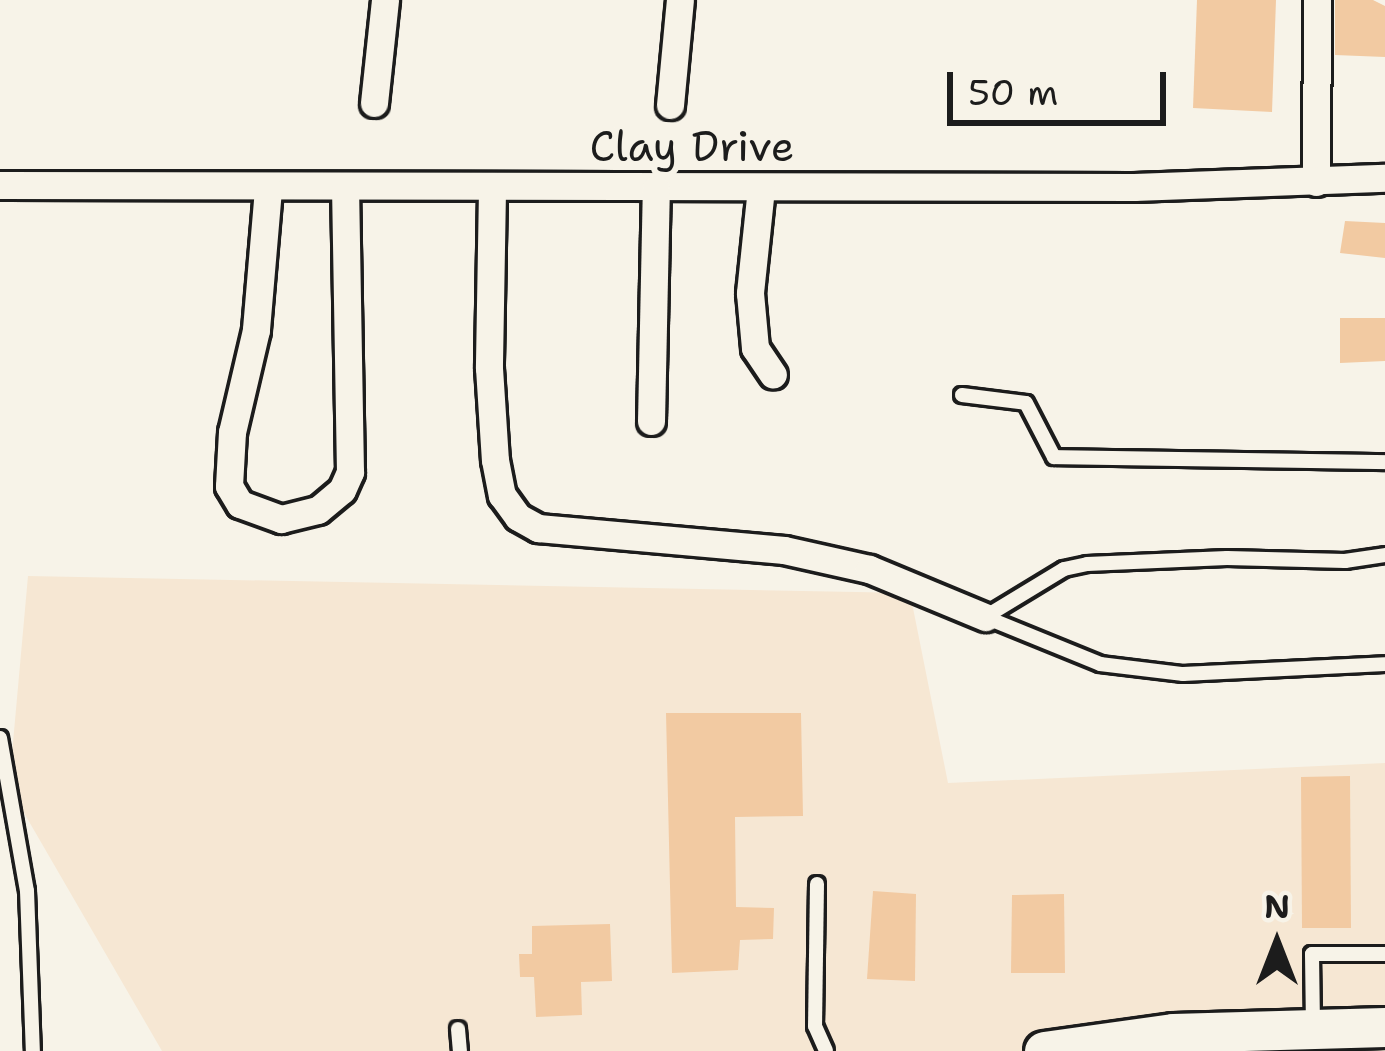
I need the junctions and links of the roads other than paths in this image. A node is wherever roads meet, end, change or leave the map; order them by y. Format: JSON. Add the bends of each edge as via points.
{"nodes":[{"id":1,"x":385,"y":0,"type":"edge"},
{"id":2,"x":680,"y":0,"type":"edge"},
{"id":3,"x":1316,"y":0,"type":"edge"},
{"id":4,"x":374,"y":103,"type":"dead end"},
{"id":5,"x":670,"y":105,"type":"dead end"},
{"id":6,"x":1385,"y":178,"type":"edge"},
{"id":7,"x":1316,"y":182,"type":"junction"},
{"id":8,"x":0,"y":185,"type":"edge"},
{"id":9,"x":345,"y":188,"type":"junction"},
{"id":10,"x":760,"y":188,"type":"junction"},
{"id":11,"x":268,"y":189,"type":"junction"},
{"id":12,"x":656,"y":189,"type":"junction"},
{"id":13,"x":492,"y":190,"type":"junction"},
{"id":14,"x":773,"y":375,"type":"dead end"},
{"id":15,"x":962,"y":395,"type":"dead end"},
{"id":16,"x":651,"y":422,"type":"dead end"},
{"id":17,"x":1385,"y":462,"type":"edge"},
{"id":18,"x":1385,"y":555,"type":"edge"},
{"id":19,"x":985,"y":617,"type":"junction"},
{"id":20,"x":1385,"y":664,"type":"edge"},
{"id":21,"x":0,"y":738,"type":"edge"},
{"id":22,"x":817,"y":884,"type":"dead end"},
{"id":23,"x":1385,"y":954,"type":"edge"},
{"id":24,"x":1385,"y":1027,"type":"edge"},
{"id":25,"x":458,"y":1029,"type":"dead end"},
{"id":26,"x":1313,"y":1029,"type":"junction"},
{"id":27,"x":1224,"y":1031,"type":"junction"},
{"id":28,"x":33,"y":1051,"type":"edge"},
{"id":29,"x":460,"y":1051,"type":"edge"},
{"id":30,"x":826,"y":1051,"type":"edge"},
{"id":31,"x":1044,"y":1051,"type":"edge"},
{"id":32,"x":1263,"y":1051,"type":"edge"}],
"edges":[{"from":1,"to":4,"type":"street"},
{"from":2,"to":5,"type":"street"},
{"from":3,"to":7,"type":"street"},
{"from":6,"to":7,"type":"street","name":"Clay Drive"},
{"from":7,"to":10,"type":"street","name":"Clay Drive"},
{"from":8,"to":11,"type":"street","name":"Clay Drive"},
{"from":9,"to":11,"type":"street","name":"Clay Drive"},
{"from":9,"to":11,"type":"street","via":[[350,472],[318,510],[281,518],[239,503],[230,486]]},
{"from":9,"to":13,"type":"street","name":"Clay Drive"},
{"from":10,"to":12,"type":"street","name":"Clay Drive"},
{"from":10,"to":14,"type":"street","via":[[751,293],[755,348]]},
{"from":12,"to":13,"type":"street","name":"Clay Drive"},
{"from":12,"to":16,"type":"street"},
{"from":13,"to":19,"type":"street","via":[[495,460],[502,495],[518,517],[538,528],[869,568]]},
{"from":15,"to":17,"type":"lane","via":[[1026,403],[1054,457]]},
{"from":18,"to":19,"type":"lane","via":[[1087,564],[1064,569]]},
{"from":19,"to":20,"type":"lane","via":[[1100,664],[1162,671]]},
{"from":21,"to":28,"type":"lane","via":[[27,891]]},
{"from":22,"to":30,"type":"lane","via":[[815,1026]]},
{"from":23,"to":26,"type":"lane","via":[[1312,954]]},
{"from":24,"to":26,"type":"main road"},
{"from":25,"to":29,"type":"lane"},
{"from":26,"to":27,"type":"main road"},
{"from":27,"to":31,"type":"main road"},
{"from":27,"to":32,"type":"main road"}]}
